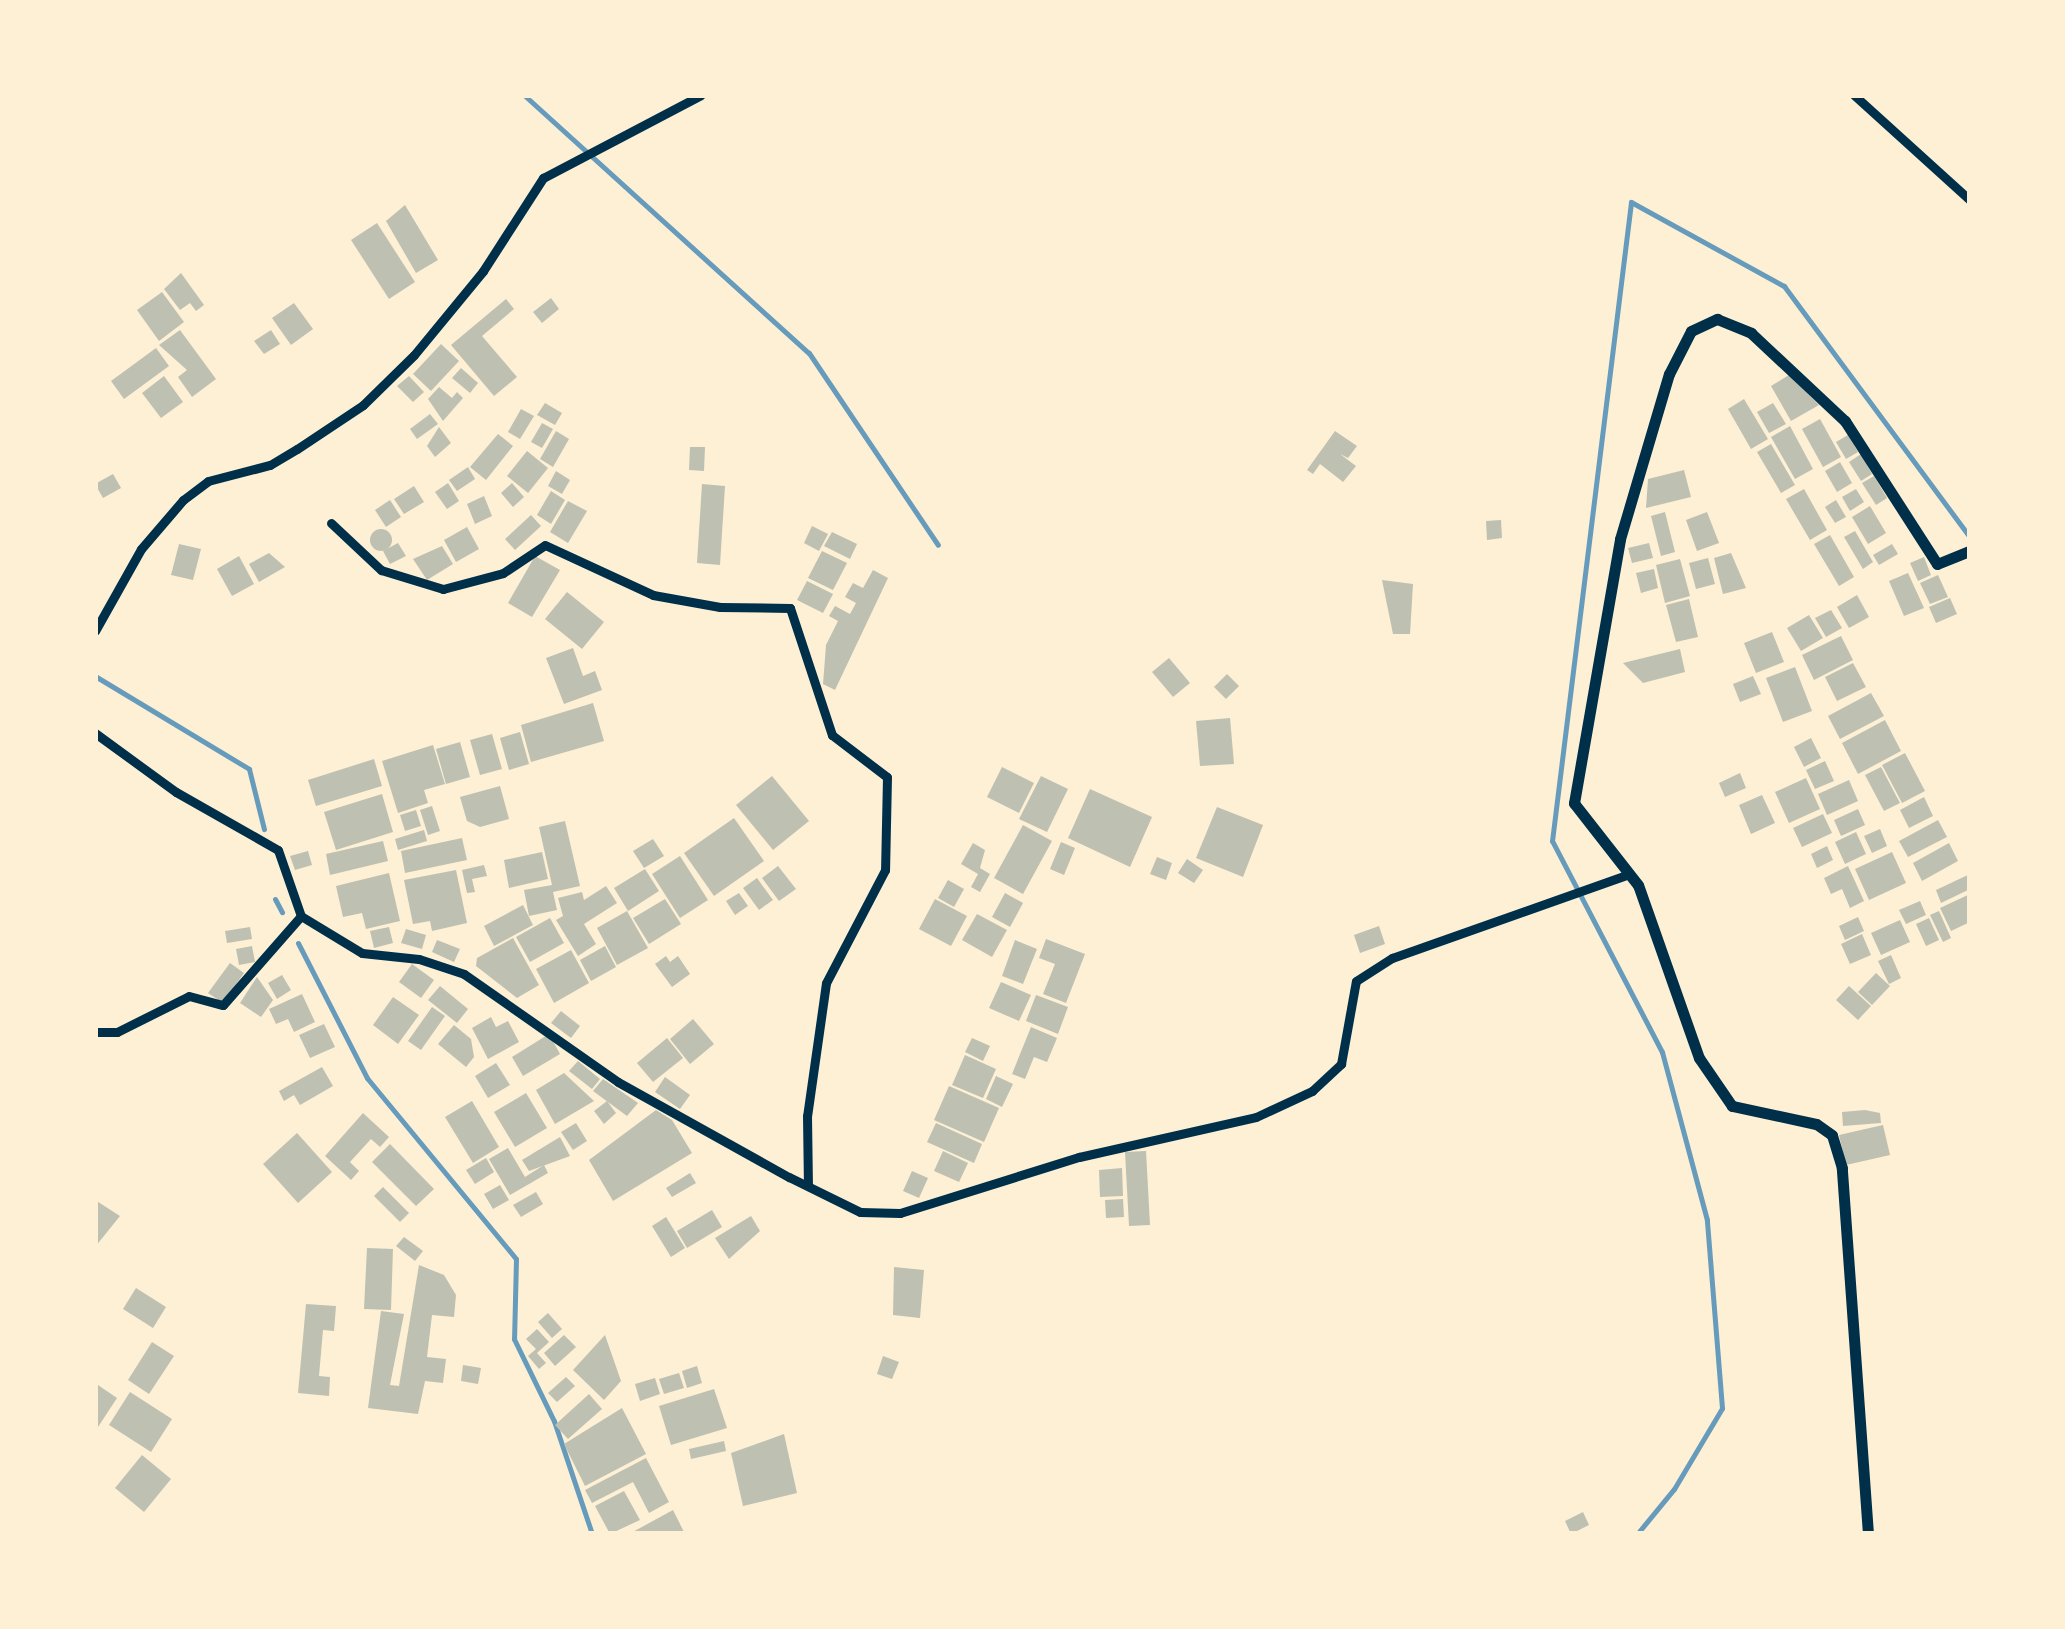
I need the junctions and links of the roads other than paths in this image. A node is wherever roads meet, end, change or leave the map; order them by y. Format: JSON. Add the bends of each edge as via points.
{"nodes":[{"id":1,"x":701,"y":95,"type":"edge"},
{"id":2,"x":1854,"y":95,"type":"edge"},
{"id":3,"x":1970,"y":200,"type":"edge"},
{"id":4,"x":331,"y":523,"type":"dead end"},
{"id":5,"x":1970,"y":550,"type":"edge"},
{"id":6,"x":95,"y":631,"type":"edge"},
{"id":7,"x":95,"y":733,"type":"edge"},
{"id":8,"x":1629,"y":874,"type":"junction"},
{"id":9,"x":301,"y":916,"type":"junction"},
{"id":10,"x":95,"y":1032,"type":"edge"},
{"id":11,"x":808,"y":1184,"type":"junction"},
{"id":12,"x":1868,"y":1534,"type":"edge"}],
"edges":[{"from":1,"to":6,"type":"street","via":[[543,178],[464,294],[363,406],[270,464],[208,480],[164,522]]},
{"from":2,"to":3,"type":"street"},
{"from":4,"to":11,"type":"street","via":[[380,570],[443,588],[503,573],[545,545],[653,594],[720,608],[790,608],[832,735],[887,777],[885,870],[826,983],[807,1116]]},
{"from":5,"to":8,"type":"street","via":[[1937,564],[1844,421],[1751,333],[1718,319],[1692,331],[1669,374],[1620,538],[1574,803]]},
{"from":7,"to":9,"type":"street","via":[[176,792],[278,850]]},
{"from":8,"to":11,"type":"street","via":[[1392,958],[1356,982],[1342,1064],[1312,1090],[1256,1118],[1078,1157],[900,1213],[860,1212]]},
{"from":8,"to":12,"type":"street","via":[[1699,1058],[1732,1106],[1816,1124],[1832,1135],[1842,1168]]},
{"from":9,"to":10,"type":"street","via":[[224,1005],[189,996],[118,1032]]},
{"from":9,"to":11,"type":"street","via":[[362,953],[419,959],[464,974],[618,1082]]}]}
